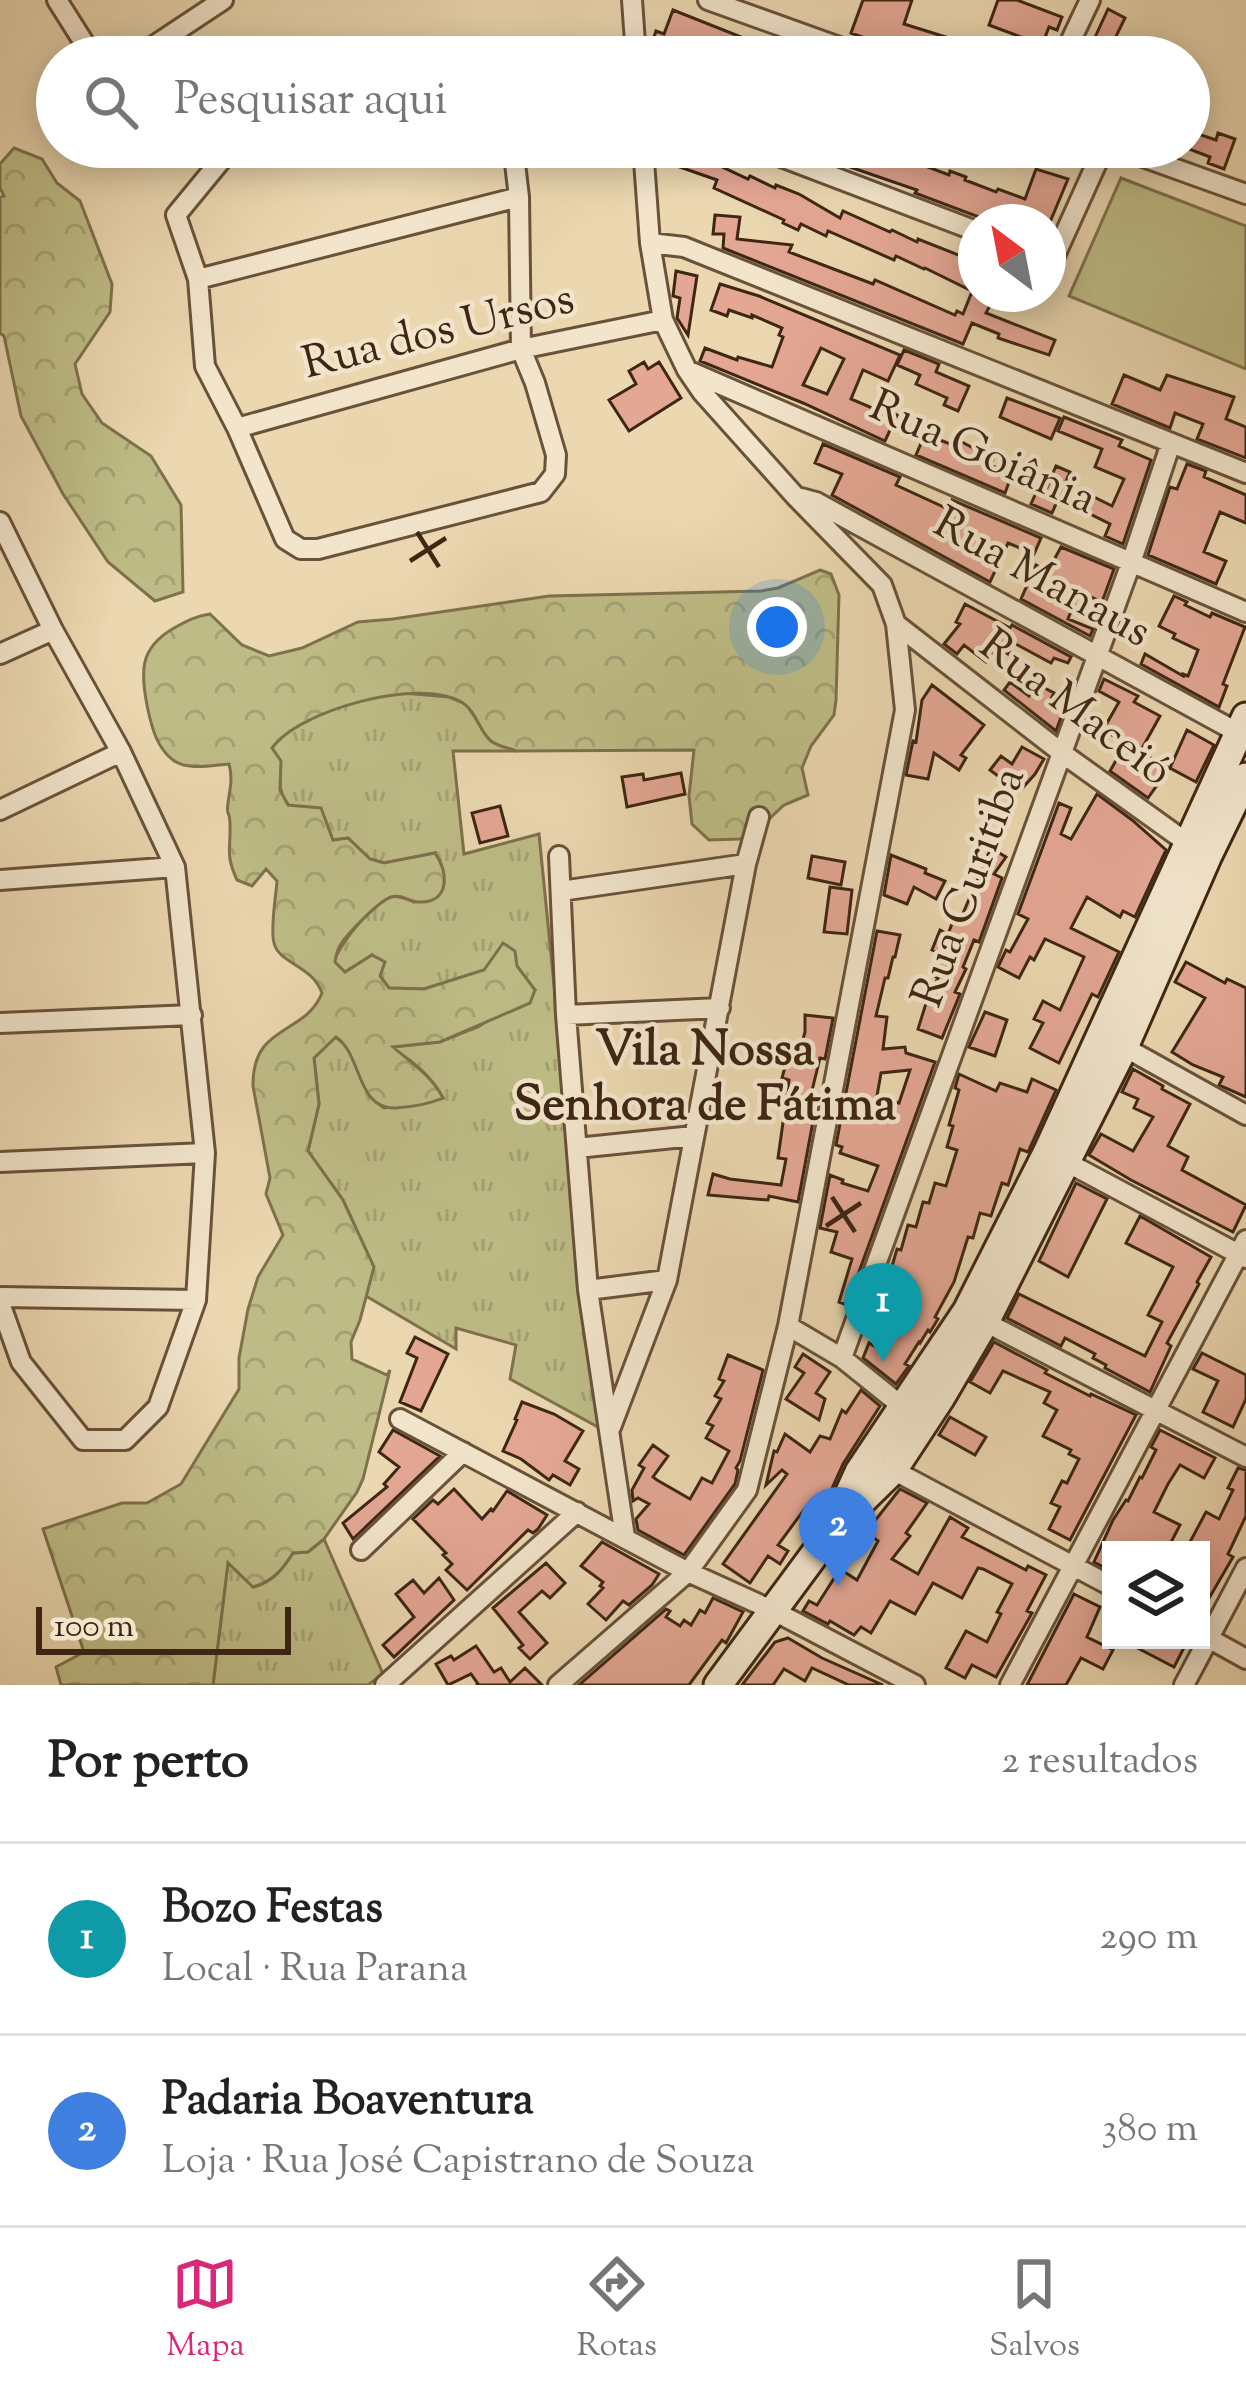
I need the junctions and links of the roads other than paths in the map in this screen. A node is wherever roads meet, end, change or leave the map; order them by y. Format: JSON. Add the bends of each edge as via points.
{"nodes":[{"id":1,"x":57,"y":0,"type":"edge"},
{"id":2,"x":223,"y":0,"type":"edge"},
{"id":3,"x":632,"y":0,"type":"edge"},
{"id":4,"x":708,"y":0,"type":"edge"},
{"id":5,"x":1090,"y":0,"type":"edge"},
{"id":6,"x":80,"y":36,"type":"edge"},
{"id":7,"x":169,"y":36,"type":"edge"},
{"id":8,"x":635,"y":36,"type":"edge"},
{"id":9,"x":808,"y":36,"type":"edge"},
{"id":10,"x":1073,"y":36,"type":"edge"},
{"id":11,"x":215,"y":168,"type":"edge"},
{"id":12,"x":516,"y":168,"type":"edge"},
{"id":13,"x":645,"y":168,"type":"edge"},
{"id":14,"x":810,"y":168,"type":"edge"},
{"id":15,"x":1095,"y":168,"type":"edge"},
{"id":16,"x":1174,"y":168,"type":"edge"},
{"id":17,"x":1246,"y":194,"type":"edge"},
{"id":18,"x":519,"y":197,"type":"junction"},
{"id":19,"x":958,"y":224,"type":"edge"},
{"id":20,"x":1066,"y":231,"type":"edge"},
{"id":21,"x":650,"y":243,"type":"junction"},
{"id":22,"x":198,"y":279,"type":"junction"},
{"id":23,"x":662,"y":320,"type":"junction"},
{"id":24,"x":521,"y":349,"type":"junction"},
{"id":25,"x":707,"y":386,"type":"junction"},
{"id":26,"x":237,"y":428,"type":"junction"},
{"id":27,"x":1171,"y":443,"type":"junction"},
{"id":28,"x":1246,"y":473,"type":"edge"},
{"id":29,"x":796,"y":497,"type":"junction"},
{"id":30,"x":0,"y":522,"type":"edge"},
{"id":31,"x":1131,"y":563,"type":"junction"},
{"id":32,"x":1246,"y":612,"type":"edge"},
{"id":33,"x":896,"y":623,"type":"junction"},
{"id":34,"x":53,"y":630,"type":"junction"},
{"id":35,"x":0,"y":654,"type":"edge"},
{"id":36,"x":1096,"y":655,"type":"junction"},
{"id":37,"x":1243,"y":729,"type":"edge"},
{"id":38,"x":121,"y":752,"type":"junction"},
{"id":39,"x":1062,"y":753,"type":"junction"},
{"id":40,"x":1246,"y":777,"type":"edge"},
{"id":41,"x":0,"y":810,"type":"edge"},
{"id":42,"x":759,"y":818,"type":"dead end"},
{"id":43,"x":1197,"y":849,"type":"junction"},
{"id":44,"x":559,"y":856,"type":"dead end"},
{"id":45,"x":746,"y":864,"type":"junction"},
{"id":46,"x":175,"y":867,"type":"junction"},
{"id":47,"x":0,"y":880,"type":"edge"},
{"id":48,"x":561,"y":891,"type":"junction"},
{"id":49,"x":1166,"y":923,"type":"junction"},
{"id":50,"x":719,"y":1008,"type":"junction"},
{"id":51,"x":192,"y":1015,"type":"junction"},
{"id":52,"x":566,"y":1016,"type":"junction"},
{"id":53,"x":0,"y":1024,"type":"edge"},
{"id":54,"x":1124,"y":1047,"type":"junction"},
{"id":55,"x":1246,"y":1115,"type":"edge"},
{"id":56,"x":693,"y":1136,"type":"junction"},
{"id":57,"x":577,"y":1148,"type":"junction"},
{"id":58,"x":206,"y":1154,"type":"junction"},
{"id":59,"x":1057,"y":1156,"type":"junction"},
{"id":60,"x":0,"y":1162,"type":"edge"},
{"id":61,"x":1243,"y":1251,"type":"edge"},
{"id":62,"x":668,"y":1280,"type":"junction"},
{"id":63,"x":588,"y":1290,"type":"junction"},
{"id":64,"x":0,"y":1300,"type":"edge"},
{"id":65,"x":196,"y":1300,"type":"junction"},
{"id":66,"x":985,"y":1322,"type":"junction"},
{"id":67,"x":788,"y":1325,"type":"junction"},
{"id":68,"x":842,"y":1358,"type":"junction"},
{"id":69,"x":22,"y":1362,"type":"junction"},
{"id":70,"x":0,"y":1370,"type":"edge"},
{"id":71,"x":904,"y":1407,"type":"junction"},
{"id":72,"x":1156,"y":1410,"type":"junction"},
{"id":73,"x":400,"y":1419,"type":"dead end"},
{"id":74,"x":609,"y":1432,"type":"junction"},
{"id":75,"x":463,"y":1452,"type":"junction"},
{"id":76,"x":1246,"y":1457,"type":"edge"},
{"id":77,"x":893,"y":1470,"type":"junction"},
{"id":78,"x":577,"y":1512,"type":"junction"},
{"id":79,"x":834,"y":1528,"type":"junction"},
{"id":80,"x":625,"y":1538,"type":"junction"},
{"id":81,"x":361,"y":1550,"type":"dead end"},
{"id":82,"x":1073,"y":1565,"type":"junction"},
{"id":83,"x":1246,"y":1568,"type":"edge"},
{"id":84,"x":688,"y":1572,"type":"junction"},
{"id":85,"x":1102,"y":1581,"type":"edge"},
{"id":86,"x":774,"y":1611,"type":"junction"},
{"id":87,"x":1210,"y":1628,"type":"edge"},
{"id":88,"x":1210,"y":1639,"type":"edge"},
{"id":89,"x":1199,"y":1649,"type":"edge"},
{"id":90,"x":1246,"y":1659,"type":"edge"},
{"id":91,"x":385,"y":1685,"type":"edge"},
{"id":92,"x":558,"y":1685,"type":"edge"},
{"id":93,"x":718,"y":1685,"type":"edge"},
{"id":94,"x":915,"y":1685,"type":"edge"},
{"id":95,"x":1010,"y":1685,"type":"edge"},
{"id":96,"x":1184,"y":1685,"type":"edge"}],
"edges":[{"from":1,"to":6,"type":"street"},
{"from":2,"to":7,"type":"street"},
{"from":3,"to":8,"type":"street"},
{"from":4,"to":9,"type":"street"},
{"from":5,"to":10,"type":"street"},
{"from":11,"to":22,"type":"street","via":[[176,215]]},
{"from":12,"to":18,"type":"street"},
{"from":13,"to":21,"type":"street"},
{"from":14,"to":19,"type":"street"},
{"from":15,"to":20,"type":"street"},
{"from":16,"to":17,"type":"street"},
{"from":18,"to":22,"type":"street"},
{"from":18,"to":24,"type":"street"},
{"from":21,"to":23,"type":"street"},
{"from":21,"to":27,"type":"street","via":[[684,248]]},
{"from":22,"to":26,"type":"street","via":[[205,366]]},
{"from":23,"to":24,"type":"street","name":"Rua dos Ursos"},
{"from":23,"to":25,"type":"street","via":[[687,370]]},
{"from":24,"to":26,"type":"street","name":"Rua dos Ursos"},
{"from":24,"to":26,"type":"street","via":[[556,455],[556,474],[541,492],[301,549],[285,539]]},
{"from":25,"to":29,"type":"street"},
{"from":25,"to":31,"type":"street","name":"Rua Goiânia"},
{"from":27,"to":28,"type":"street"},
{"from":27,"to":31,"type":"street","name":"Rua Curitiba"},
{"from":29,"to":33,"type":"street","via":[[882,585]]},
{"from":29,"to":36,"type":"street","name":"Rua Manaus"},
{"from":30,"to":34,"type":"street"},
{"from":31,"to":32,"type":"street","name":"Rua Goiânia"},
{"from":31,"to":36,"type":"street","name":"Rua Curitiba"},
{"from":33,"to":39,"type":"street","name":"Rua Maceió"},
{"from":33,"to":67,"type":"street","via":[[905,710]]},
{"from":34,"to":35,"type":"street"},
{"from":34,"to":38,"type":"street"},
{"from":36,"to":37,"type":"street","name":"Rua Manaus"},
{"from":36,"to":39,"type":"street","name":"Rua Curitiba"},
{"from":37,"to":43,"type":"main road"},
{"from":38,"to":41,"type":"street"},
{"from":38,"to":46,"type":"street"},
{"from":39,"to":43,"type":"street","name":"Rua Maceió"},
{"from":39,"to":68,"type":"street","name":"Rua Curitiba"},
{"from":40,"to":43,"type":"main road"},
{"from":42,"to":45,"type":"street"},
{"from":43,"to":49,"type":"main road"},
{"from":44,"to":48,"type":"street"},
{"from":45,"to":48,"type":"street"},
{"from":45,"to":50,"type":"street"},
{"from":46,"to":47,"type":"street"},
{"from":46,"to":51,"type":"street"},
{"from":48,"to":52,"type":"street"},
{"from":49,"to":54,"type":"main road"},
{"from":49,"to":59,"type":"main road"},
{"from":50,"to":52,"type":"street"},
{"from":50,"to":56,"type":"street"},
{"from":51,"to":53,"type":"street"},
{"from":51,"to":58,"type":"street"},
{"from":52,"to":57,"type":"street"},
{"from":54,"to":55,"type":"street"},
{"from":54,"to":59,"type":"main road"},
{"from":56,"to":57,"type":"street"},
{"from":56,"to":62,"type":"street"},
{"from":57,"to":63,"type":"street"},
{"from":58,"to":60,"type":"street"},
{"from":58,"to":65,"type":"street"},
{"from":59,"to":61,"type":"street"},
{"from":59,"to":66,"type":"main road"},
{"from":59,"to":71,"type":"main road"},
{"from":61,"to":72,"type":"street"},
{"from":62,"to":63,"type":"street"},
{"from":62,"to":74,"type":"street"},
{"from":63,"to":74,"type":"street"},
{"from":64,"to":65,"type":"street"},
{"from":64,"to":69,"type":"street"},
{"from":65,"to":69,"type":"street","via":[[158,1407],[125,1440],[82,1440]]},
{"from":66,"to":72,"type":"street"},
{"from":66,"to":77,"type":"main road"},
{"from":67,"to":68,"type":"street"},
{"from":67,"to":84,"type":"street","via":[[747,1490]]},
{"from":68,"to":71,"type":"street"},
{"from":69,"to":70,"type":"street"},
{"from":71,"to":79,"type":"main road","via":[[859,1472]]},
{"from":72,"to":76,"type":"street"},
{"from":72,"to":82,"type":"street"},
{"from":73,"to":75,"type":"street"},
{"from":74,"to":80,"type":"street"},
{"from":75,"to":78,"type":"street"},
{"from":75,"to":81,"type":"street"},
{"from":77,"to":79,"type":"main road"},
{"from":77,"to":82,"type":"street"},
{"from":78,"to":80,"type":"street"},
{"from":78,"to":91,"type":"street"},
{"from":79,"to":86,"type":"main road"},
{"from":80,"to":84,"type":"street"},
{"from":82,"to":85,"type":"street"},
{"from":82,"to":95,"type":"street"},
{"from":83,"to":87,"type":"street"},
{"from":84,"to":86,"type":"street"},
{"from":84,"to":92,"type":"street"},
{"from":86,"to":93,"type":"main road"},
{"from":86,"to":94,"type":"street"},
{"from":88,"to":90,"type":"street"},
{"from":89,"to":96,"type":"street"}]}
